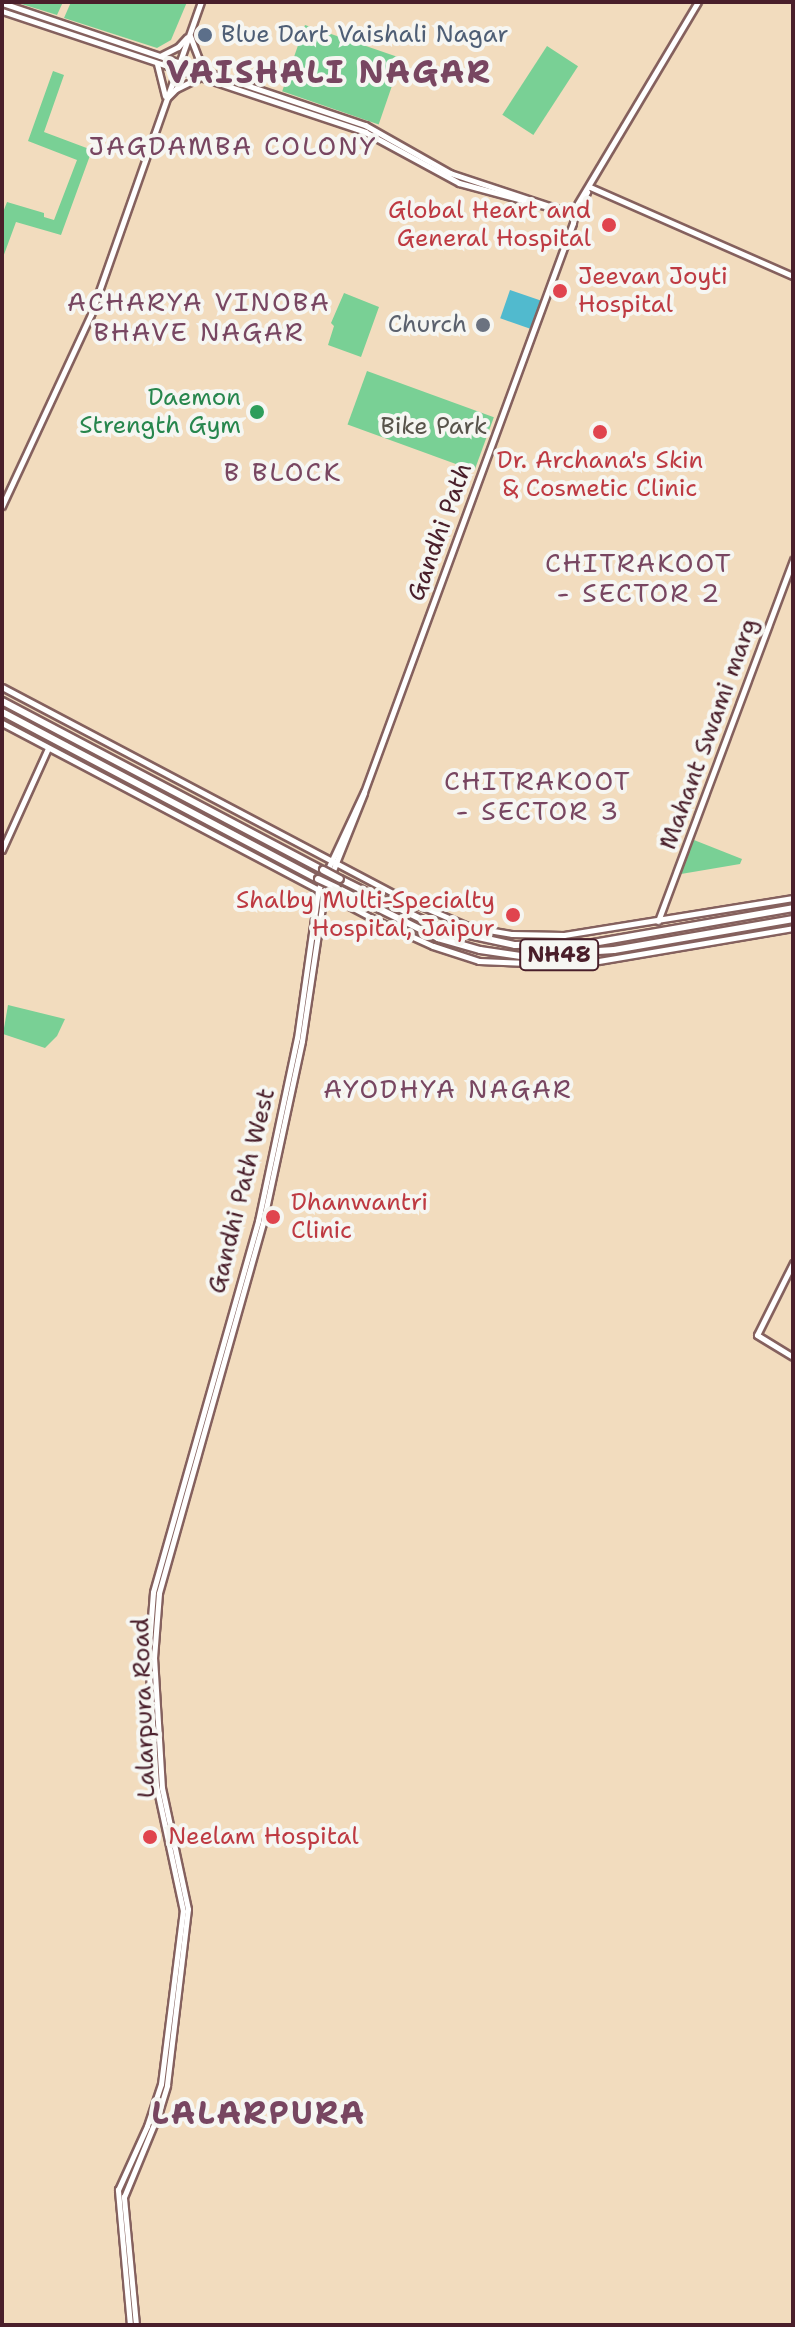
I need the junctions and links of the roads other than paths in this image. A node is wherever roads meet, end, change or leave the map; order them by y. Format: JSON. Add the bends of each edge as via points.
{"nodes":[{"id":1,"x":201,"y":2,"type":"edge"},
{"id":2,"x":698,"y":2,"type":"edge"},
{"id":3,"x":2,"y":3,"type":"edge"},
{"id":4,"x":2,"y":11,"type":"edge"},
{"id":5,"x":189,"y":35,"type":"junction"},
{"id":6,"x":158,"y":60,"type":"junction"},
{"id":7,"x":177,"y":67,"type":"junction"},
{"id":8,"x":203,"y":70,"type":"junction"},
{"id":9,"x":200,"y":78,"type":"junction"},
{"id":10,"x":165,"y":100,"type":"junction"},
{"id":11,"x":588,"y":189,"type":"junction"},
{"id":12,"x":563,"y":211,"type":"junction"},
{"id":13,"x":576,"y":214,"type":"junction"},
{"id":14,"x":793,"y":276,"type":"edge"},
{"id":15,"x":2,"y":506,"type":"edge"},
{"id":16,"x":793,"y":559,"type":"edge"},
{"id":17,"x":2,"y":687,"type":"edge"},
{"id":18,"x":2,"y":701,"type":"edge"},
{"id":19,"x":2,"y":712,"type":"edge"},
{"id":20,"x":2,"y":723,"type":"edge"},
{"id":21,"x":48,"y":748,"type":"junction"},
{"id":22,"x":2,"y":850,"type":"edge"},
{"id":23,"x":333,"y":862,"type":"junction"},
{"id":24,"x":321,"y":891,"type":"junction"},
{"id":25,"x":793,"y":898,"type":"edge"},
{"id":26,"x":793,"y":908,"type":"edge"},
{"id":27,"x":793,"y":919,"type":"edge"},
{"id":28,"x":658,"y":921,"type":"junction"},
{"id":29,"x":793,"y":928,"type":"edge"},
{"id":30,"x":282,"y":1118,"type":"junction"},
{"id":31,"x":793,"y":1263,"type":"edge"},
{"id":32,"x":793,"y":1357,"type":"edge"},
{"id":33,"x":156,"y":1592,"type":"junction"},
{"id":34,"x":133,"y":2325,"type":"edge"}],
"edges":[{"from":1,"to":5,"type":"street"},
{"from":2,"to":11,"type":"street","name":"Gandhi Path"},
{"from":3,"to":6,"type":"street"},
{"from":4,"to":6,"type":"street"},
{"from":5,"to":6,"type":"street"},
{"from":5,"to":7,"type":"street"},
{"from":5,"to":8,"type":"street"},
{"from":6,"to":7,"type":"street"},
{"from":6,"to":10,"type":"street"},
{"from":7,"to":8,"type":"street"},
{"from":7,"to":9,"type":"street"},
{"from":7,"to":10,"type":"street"},
{"from":8,"to":12,"type":"street","via":[[365,125],[450,173]]},
{"from":9,"to":10,"type":"street"},
{"from":9,"to":12,"type":"street","via":[[365,132],[459,183]]},
{"from":10,"to":15,"type":"street","via":[[91,314]]},
{"from":11,"to":13,"type":"street","name":"Gandhi Path"},
{"from":11,"to":14,"type":"street"},
{"from":12,"to":13,"type":"street"},
{"from":13,"to":23,"type":"street","name":"Gandhi Path","via":[[356,820]]},
{"from":16,"to":28,"type":"street","name":"Mahant Swami marg"},
{"from":17,"to":23,"type":"street"},
{"from":18,"to":26,"type":"highway","number":"NH48","bridge":true,"via":[[441,929],[515,945],[593,943]]},
{"from":19,"to":27,"type":"highway","number":"NH48","bridge":true,"via":[[318,879],[438,938],[480,950],[521,956],[614,950]]},
{"from":20,"to":21,"type":"street"},
{"from":21,"to":22,"type":"street"},
{"from":21,"to":24,"type":"street"},
{"from":23,"to":24,"type":"street","name":"Gandhi Path"},
{"from":23,"to":28,"type":"street","via":[[452,921],[487,931],[544,936]]},
{"from":24,"to":29,"type":"street","via":[[433,946],[507,964],[575,965]]},
{"from":24,"to":30,"type":"street","name":"Gandhi Path West"},
{"from":24,"to":30,"type":"street","name":"Lalarpura Road","via":[[309,1000]]},
{"from":25,"to":28,"type":"street"},
{"from":30,"to":33,"type":"street","name":"Gandhi Path West"},
{"from":30,"to":33,"type":"street","name":"Lalarpura Road","via":[[263,1223]]},
{"from":31,"to":32,"type":"street","via":[[757,1335]]},
{"from":33,"to":34,"type":"street","name":"Lalarpura Road","via":[[154,1658],[162,1788],[188,1909],[167,2085],[124,2197]]},
{"from":33,"to":34,"type":"street","via":[[148,1657],[156,1785],[182,1900],[157,2098],[118,2190]]}]}
